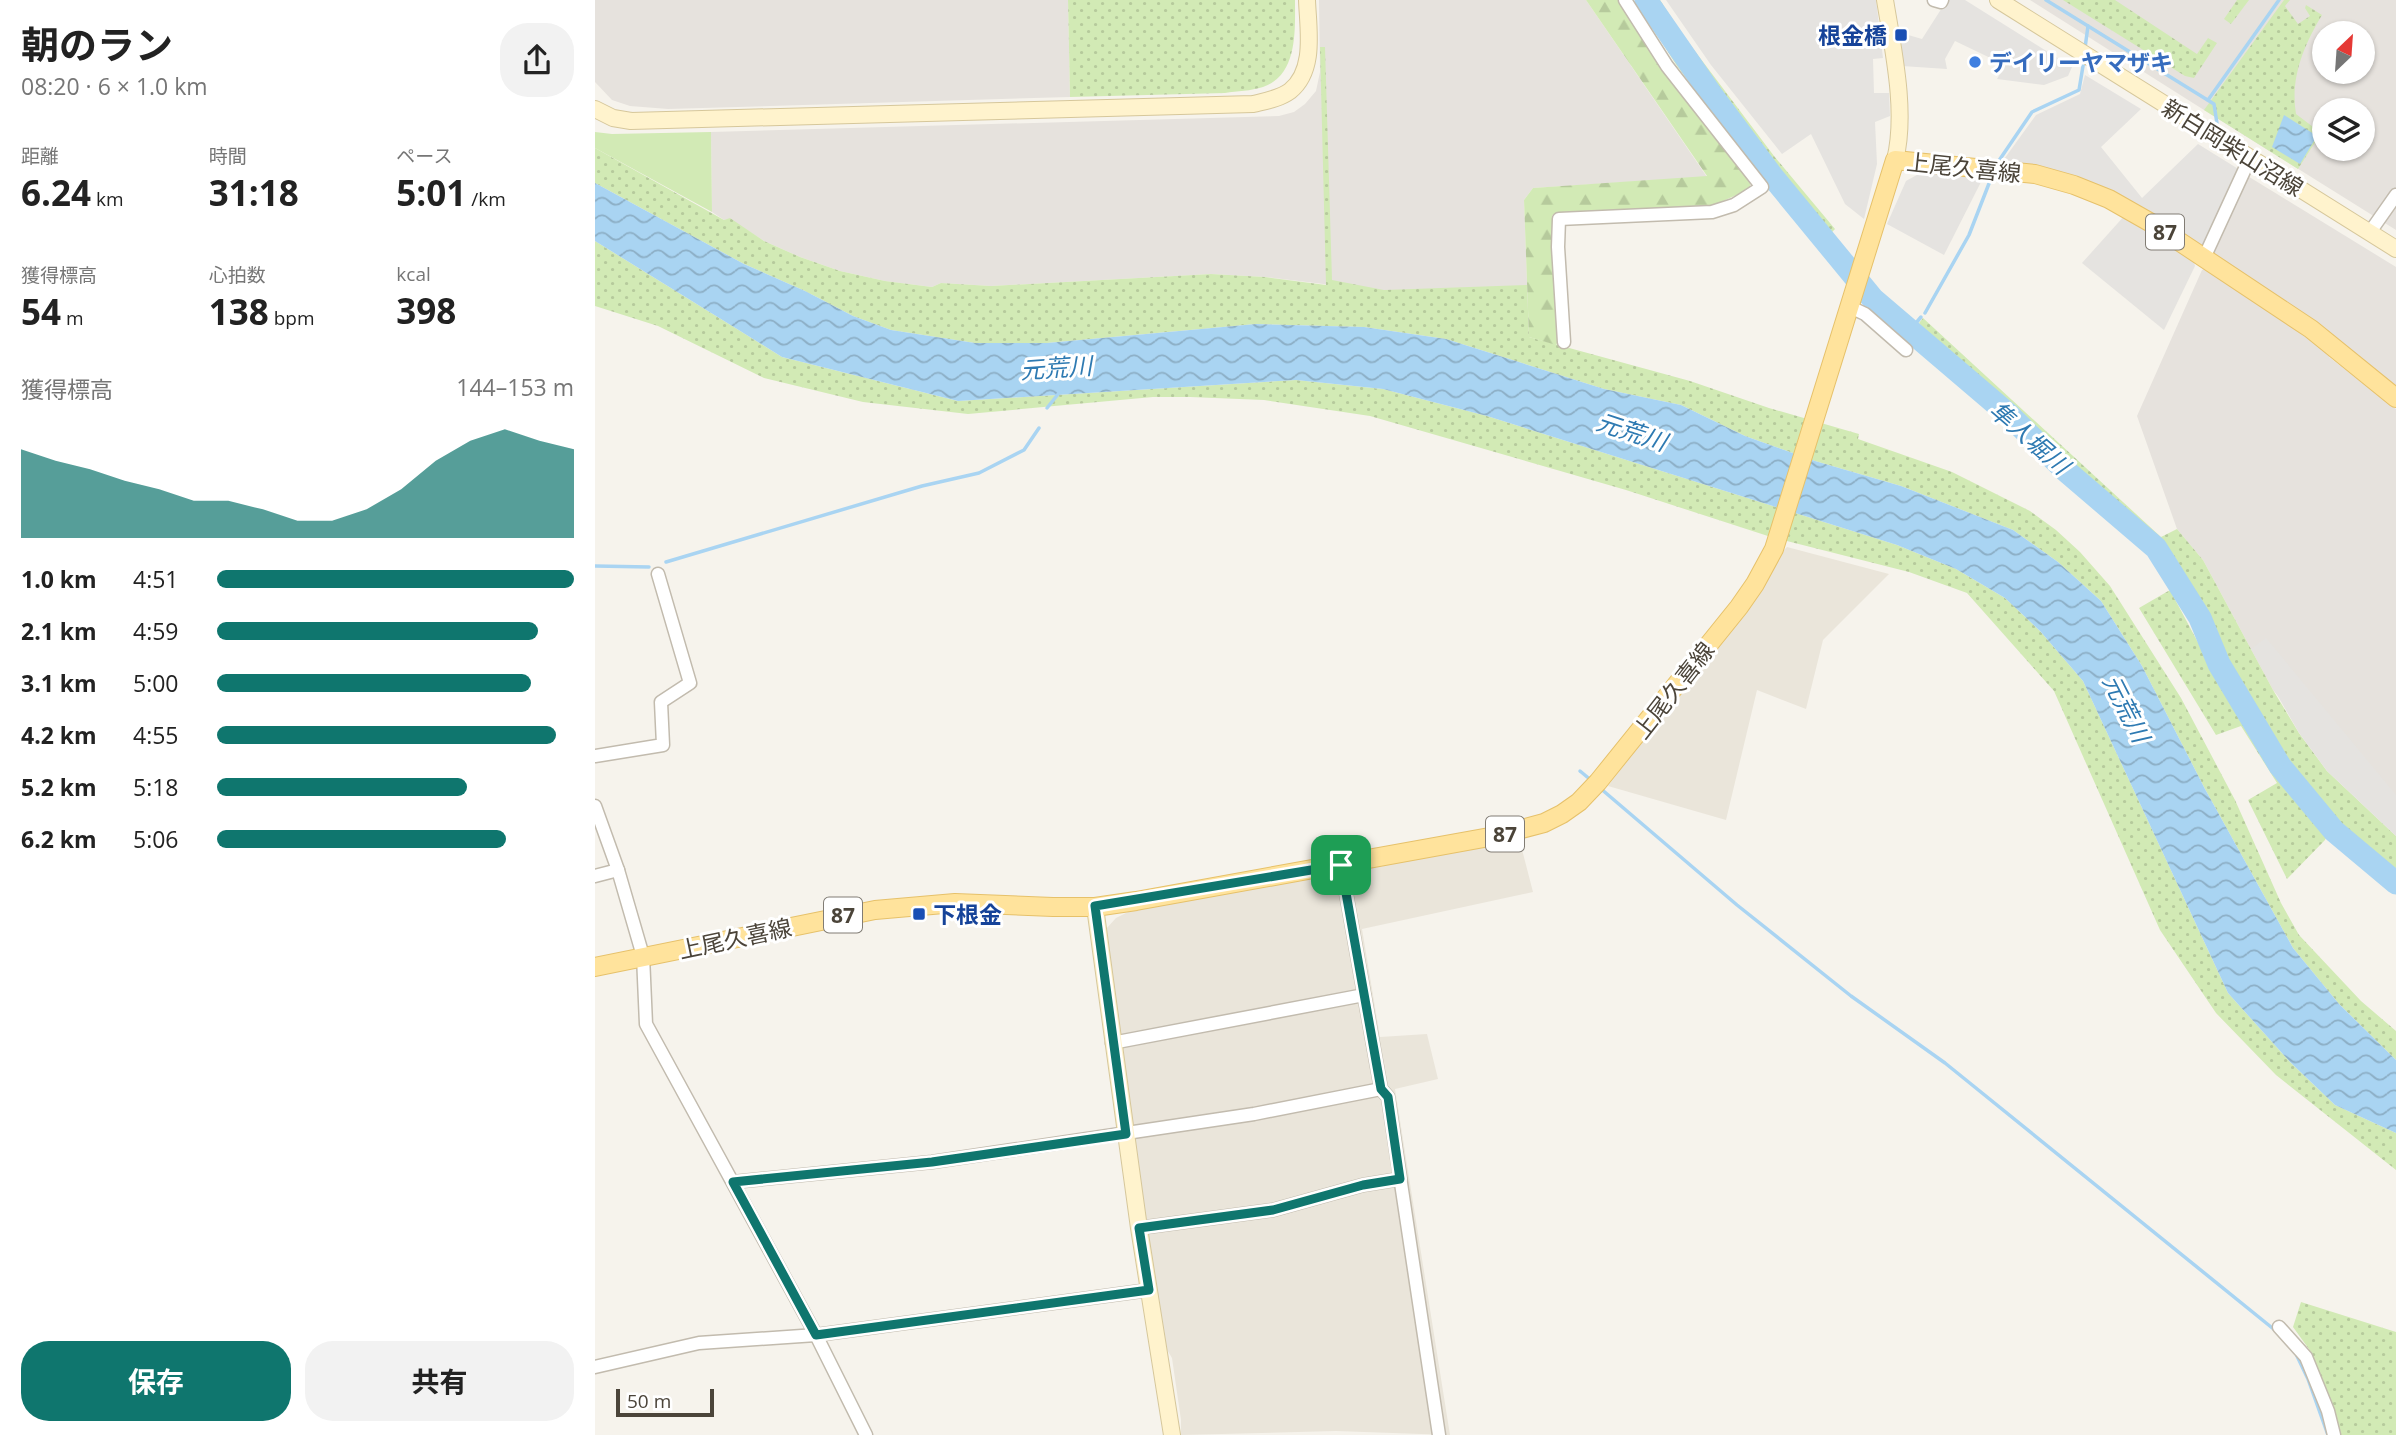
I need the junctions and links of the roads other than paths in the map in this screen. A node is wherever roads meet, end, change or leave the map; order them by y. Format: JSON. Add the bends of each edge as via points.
{"nodes":[{"id":1,"x":1307,"y":0,"type":"edge"},
{"id":2,"x":1625,"y":0,"type":"edge"},
{"id":3,"x":1885,"y":0,"type":"edge"},
{"id":4,"x":1934,"y":0,"type":"edge"},
{"id":5,"x":1942,"y":0,"type":"edge"},
{"id":6,"x":1998,"y":0,"type":"edge"},
{"id":7,"x":595,"y":109,"type":"edge"},
{"id":8,"x":2251,"y":158,"type":"junction"},
{"id":9,"x":1895,"y":160,"type":"junction"},
{"id":10,"x":2396,"y":195,"type":"edge"},
{"id":11,"x":2370,"y":233,"type":"junction"},
{"id":12,"x":2396,"y":249,"type":"edge"},
{"id":13,"x":2204,"y":258,"type":"junction"},
{"id":14,"x":1852,"y":302,"type":"junction"},
{"id":15,"x":1564,"y":342,"type":"dead end"},
{"id":16,"x":1906,"y":351,"type":"dead end"},
{"id":17,"x":2396,"y":398,"type":"edge"},
{"id":18,"x":658,"y":574,"type":"dead end"},
{"id":19,"x":595,"y":756,"type":"edge"},
{"id":20,"x":595,"y":806,"type":"edge"},
{"id":21,"x":1341,"y":865,"type":"junction"},
{"id":22,"x":618,"y":870,"type":"junction"},
{"id":23,"x":595,"y":876,"type":"edge"},
{"id":24,"x":1095,"y":906,"type":"junction"},
{"id":25,"x":643,"y":956,"type":"junction"},
{"id":26,"x":595,"y":967,"type":"edge"},
{"id":27,"x":1364,"y":995,"type":"junction"},
{"id":28,"x":1112,"y":1043,"type":"junction"},
{"id":29,"x":1381,"y":1089,"type":"junction"},
{"id":30,"x":1126,"y":1134,"type":"junction"},
{"id":31,"x":1400,"y":1179,"type":"junction"},
{"id":32,"x":733,"y":1182,"type":"junction"},
{"id":33,"x":1139,"y":1228,"type":"junction"},
{"id":34,"x":1149,"y":1290,"type":"junction"},
{"id":35,"x":2279,"y":1327,"type":"dead end"},
{"id":36,"x":816,"y":1335,"type":"junction"},
{"id":37,"x":595,"y":1367,"type":"edge"},
{"id":38,"x":866,"y":1435,"type":"edge"},
{"id":39,"x":1172,"y":1435,"type":"edge"},
{"id":40,"x":1439,"y":1435,"type":"edge"},
{"id":41,"x":2334,"y":1435,"type":"edge"}],
"edges":[{"from":1,"to":7,"type":"street","via":[[1307,62],[1302,76],[1290,90],[1253,104],[631,121]]},
{"from":2,"to":15,"type":"street","via":[[1667,66],[1762,187],[1734,205],[1712,212],[1559,219]]},
{"from":3,"to":9,"type":"street","via":[[1900,128]]},
{"from":4,"to":5,"type":"street"},
{"from":6,"to":8,"type":"street","name":"新白岡柴山沼線"},
{"from":8,"to":11,"type":"street","name":"新白岡柴山沼線"},
{"from":8,"to":13,"type":"street"},
{"from":9,"to":13,"type":"main road","name":"上尾久喜線","number":"87","via":[[2007,170],[2074,185],[2125,207]]},
{"from":9,"to":14,"type":"main road","name":"上尾久喜線","number":"87"},
{"from":10,"to":11,"type":"street"},
{"from":11,"to":12,"type":"street","name":"新白岡柴山沼線"},
{"from":13,"to":17,"type":"main road","name":"上尾久喜線","number":"87","via":[[2311,330]]},
{"from":14,"to":16,"type":"street"},
{"from":14,"to":21,"type":"main road","name":"上尾久喜線","number":"87","via":[[1780,536],[1755,584],[1579,802],[1523,830]]},
{"from":18,"to":19,"type":"street","via":[[690,683],[661,702],[663,745]]},
{"from":20,"to":22,"type":"street"},
{"from":21,"to":24,"type":"main road","name":"上尾久喜線","number":"87"},
{"from":21,"to":27,"type":"street"},
{"from":22,"to":23,"type":"street"},
{"from":22,"to":25,"type":"street"},
{"from":24,"to":25,"type":"main road","name":"上尾久喜線","number":"87","via":[[955,903],[875,910]]},
{"from":24,"to":28,"type":"street"},
{"from":25,"to":26,"type":"main road","name":"上尾久喜線","number":"87"},
{"from":25,"to":32,"type":"street","via":[[646,1024]]},
{"from":27,"to":28,"type":"street"},
{"from":27,"to":29,"type":"street"},
{"from":28,"to":30,"type":"street"},
{"from":29,"to":30,"type":"street"},
{"from":29,"to":31,"type":"street","via":[[1388,1097]]},
{"from":30,"to":32,"type":"street","via":[[932,1162]]},
{"from":30,"to":33,"type":"street"},
{"from":31,"to":33,"type":"street","via":[[1273,1210]]},
{"from":31,"to":40,"type":"street"},
{"from":32,"to":36,"type":"street"},
{"from":33,"to":34,"type":"street"},
{"from":34,"to":36,"type":"street"},
{"from":34,"to":39,"type":"street"},
{"from":35,"to":41,"type":"street","via":[[2307,1356]]},
{"from":36,"to":37,"type":"street","via":[[699,1343]]},
{"from":36,"to":38,"type":"street"}]}
